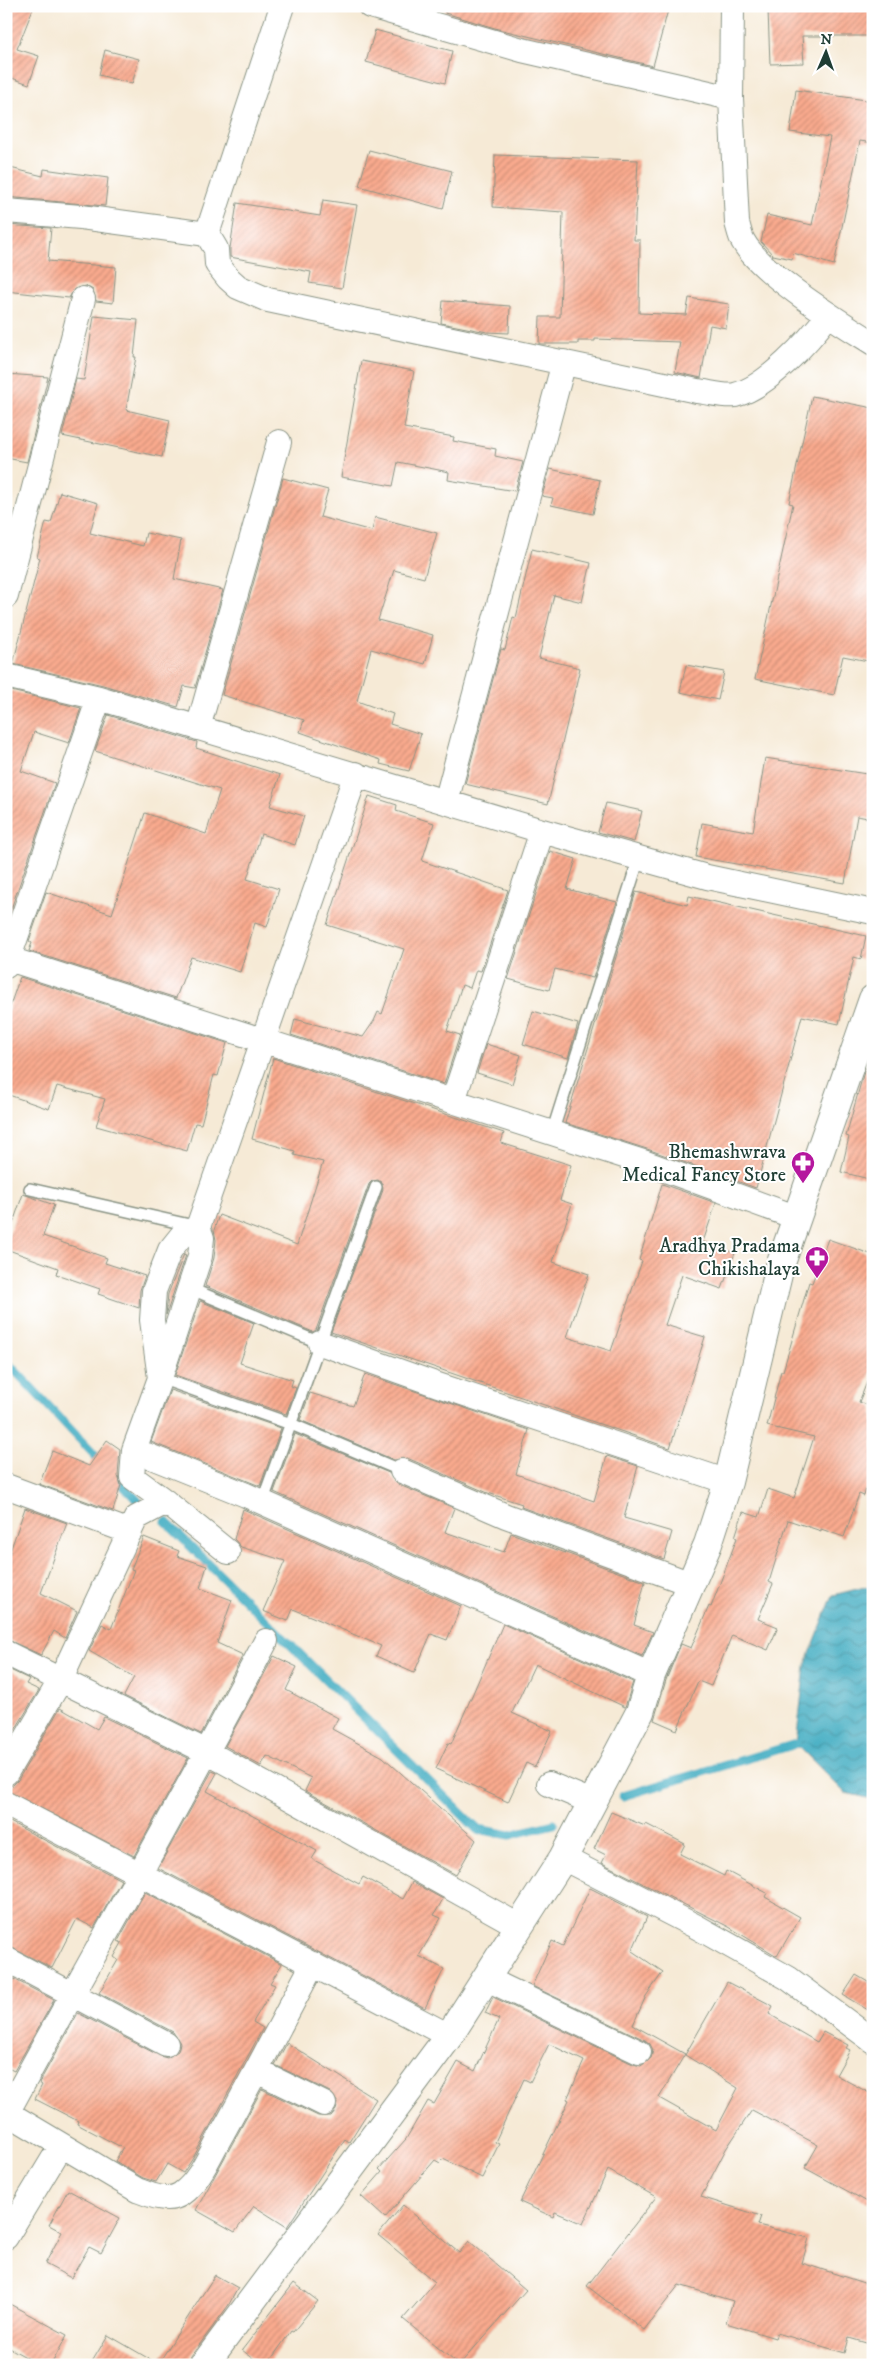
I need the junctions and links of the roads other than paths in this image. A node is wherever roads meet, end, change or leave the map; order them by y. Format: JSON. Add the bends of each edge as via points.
{"nodes":[{"id":1,"x":282,"y":6,"type":"edge"},
{"id":2,"x":370,"y":6,"type":"edge"},
{"id":3,"x":732,"y":6,"type":"edge"},
{"id":4,"x":731,"y":98,"type":"junction"},
{"id":5,"x":6,"y":211,"type":"edge"},
{"id":6,"x":208,"y":234,"type":"junction"},
{"id":7,"x":83,"y":299,"type":"dead end"},
{"id":8,"x":828,"y":315,"type":"junction"},
{"id":9,"x":873,"y":343,"type":"edge"},
{"id":10,"x":564,"y":362,"type":"junction"},
{"id":11,"x":279,"y":442,"type":"dead end"},
{"id":12,"x":6,"y":596,"type":"edge"},
{"id":13,"x":6,"y":676,"type":"edge"},
{"id":14,"x":99,"y":698,"type":"junction"},
{"id":15,"x":198,"y":728,"type":"junction"},
{"id":16,"x":356,"y":774,"type":"junction"},
{"id":17,"x":446,"y":802,"type":"junction"},
{"id":18,"x":542,"y":831,"type":"junction"},
{"id":19,"x":639,"y":858,"type":"junction"},
{"id":20,"x":873,"y":912,"type":"edge"},
{"id":21,"x":7,"y":962,"type":"edge"},
{"id":22,"x":872,"y":1003,"type":"edge"},
{"id":23,"x":265,"y":1041,"type":"junction"},
{"id":24,"x":453,"y":1101,"type":"junction"},
{"id":25,"x":552,"y":1133,"type":"junction"},
{"id":26,"x":376,"y":1187,"type":"dead end"},
{"id":27,"x":30,"y":1189,"type":"dead end"},
{"id":28,"x":798,"y":1218,"type":"junction"},
{"id":29,"x":198,"y":1227,"type":"junction"},
{"id":30,"x":189,"y":1288,"type":"junction"},
{"id":31,"x":320,"y":1343,"type":"junction"},
{"id":32,"x":160,"y":1378,"type":"junction"},
{"id":33,"x":291,"y":1424,"type":"junction"},
{"id":34,"x":134,"y":1450,"type":"junction"},
{"id":35,"x":402,"y":1471,"type":"joint"},
{"id":36,"x":728,"y":1482,"type":"junction"},
{"id":37,"x":6,"y":1486,"type":"edge"},
{"id":38,"x":166,"y":1502,"type":"junction"},
{"id":39,"x":262,"y":1503,"type":"junction"},
{"id":40,"x":130,"y":1532,"type":"junction"},
{"id":41,"x":228,"y":1552,"type":"dead end"},
{"id":42,"x":691,"y":1584,"type":"junction"},
{"id":43,"x":266,"y":1641,"type":"dead end"},
{"id":44,"x":6,"y":1653,"type":"edge"},
{"id":45,"x":651,"y":1675,"type":"junction"},
{"id":46,"x":60,"y":1681,"type":"junction"},
{"id":47,"x":207,"y":1752,"type":"junction"},
{"id":48,"x":6,"y":1773,"type":"edge"},
{"id":49,"x":549,"y":1784,"type":"dead end"},
{"id":50,"x":592,"y":1802,"type":"junction"},
{"id":51,"x":6,"y":1804,"type":"edge"},
{"id":52,"x":562,"y":1858,"type":"junction"},
{"id":53,"x":140,"y":1876,"type":"junction"},
{"id":54,"x":519,"y":1926,"type":"junction"},
{"id":55,"x":6,"y":1959,"type":"edge"},
{"id":56,"x":312,"y":1964,"type":"junction"},
{"id":57,"x":487,"y":1979,"type":"junction"},
{"id":58,"x":71,"y":1995,"type":"junction"},
{"id":59,"x":449,"y":2036,"type":"junction"},
{"id":60,"x":873,"y":2041,"type":"edge"},
{"id":61,"x":166,"y":2044,"type":"dead end"},
{"id":62,"x":639,"y":2052,"type":"dead end"},
{"id":63,"x":257,"y":2070,"type":"junction"},
{"id":64,"x":324,"y":2104,"type":"dead end"},
{"id":65,"x":7,"y":2112,"type":"edge"},
{"id":66,"x":61,"y":2146,"type":"junction"},
{"id":67,"x":6,"y":2237,"type":"edge"},
{"id":68,"x":204,"y":2365,"type":"edge"}],
"edges":[{"from":1,"to":6,"type":"street"},
{"from":2,"to":4,"type":"street","via":[[522,50]]},
{"from":3,"to":4,"type":"street"},
{"from":4,"to":8,"type":"street","via":[[736,223],[743,242],[775,275]]},
{"from":5,"to":6,"type":"street"},
{"from":6,"to":10,"type":"street","via":[[216,249],[218,264],[228,278],[255,296]]},
{"from":7,"to":12,"type":"street"},
{"from":8,"to":9,"type":"street"},
{"from":8,"to":10,"type":"street","via":[[811,338],[776,370],[755,387],[734,395],[697,391]]},
{"from":10,"to":17,"type":"street"},
{"from":11,"to":15,"type":"street"},
{"from":13,"to":14,"type":"street"},
{"from":14,"to":15,"type":"street"},
{"from":14,"to":21,"type":"street"},
{"from":15,"to":16,"type":"street"},
{"from":16,"to":17,"type":"street"},
{"from":16,"to":23,"type":"street"},
{"from":17,"to":18,"type":"street"},
{"from":18,"to":19,"type":"street"},
{"from":18,"to":24,"type":"street"},
{"from":19,"to":20,"type":"street","via":[[707,877]]},
{"from":19,"to":25,"type":"lane"},
{"from":21,"to":23,"type":"street"},
{"from":22,"to":28,"type":"main road"},
{"from":23,"to":24,"type":"street"},
{"from":23,"to":29,"type":"street"},
{"from":24,"to":25,"type":"street"},
{"from":25,"to":28,"type":"street"},
{"from":26,"to":31,"type":"lane"},
{"from":27,"to":29,"type":"lane"},
{"from":28,"to":36,"type":"main road","via":[[780,1266]]},
{"from":29,"to":30,"type":"street","via":[[202,1238],[200,1256]]},
{"from":29,"to":32,"type":"street","via":[[182,1235],[170,1250],[154,1291],[152,1320]]},
{"from":30,"to":31,"type":"lane"},
{"from":30,"to":32,"type":"street"},
{"from":31,"to":33,"type":"lane"},
{"from":31,"to":36,"type":"street"},
{"from":32,"to":33,"type":"lane"},
{"from":32,"to":34,"type":"street"},
{"from":33,"to":35,"type":"lane"},
{"from":33,"to":39,"type":"lane"},
{"from":34,"to":38,"type":"street","via":[[132,1477]]},
{"from":34,"to":39,"type":"street"},
{"from":35,"to":42,"type":"street","via":[[506,1516]]},
{"from":36,"to":42,"type":"main road"},
{"from":37,"to":40,"type":"street"},
{"from":38,"to":40,"type":"street","via":[[136,1518]]},
{"from":38,"to":41,"type":"street"},
{"from":39,"to":45,"type":"street"},
{"from":40,"to":46,"type":"street"},
{"from":42,"to":45,"type":"main road"},
{"from":43,"to":47,"type":"street"},
{"from":44,"to":46,"type":"street"},
{"from":45,"to":50,"type":"main road","via":[[640,1712]]},
{"from":46,"to":47,"type":"street"},
{"from":46,"to":48,"type":"street"},
{"from":47,"to":53,"type":"street"},
{"from":47,"to":54,"type":"street"},
{"from":49,"to":50,"type":"street"},
{"from":50,"to":52,"type":"main road"},
{"from":51,"to":53,"type":"street"},
{"from":52,"to":54,"type":"main road"},
{"from":52,"to":60,"type":"street","via":[[788,1978]]},
{"from":53,"to":56,"type":"street"},
{"from":53,"to":58,"type":"street"},
{"from":54,"to":57,"type":"main road"},
{"from":55,"to":58,"type":"street"},
{"from":56,"to":59,"type":"street"},
{"from":56,"to":63,"type":"street"},
{"from":57,"to":59,"type":"main road"},
{"from":57,"to":62,"type":"street"},
{"from":58,"to":61,"type":"street"},
{"from":58,"to":65,"type":"street"},
{"from":59,"to":68,"type":"main road"},
{"from":63,"to":64,"type":"street"},
{"from":63,"to":66,"type":"street","via":[[196,2180],[180,2195],[169,2198],[137,2190]]},
{"from":65,"to":66,"type":"street"},
{"from":66,"to":67,"type":"street"}]}
